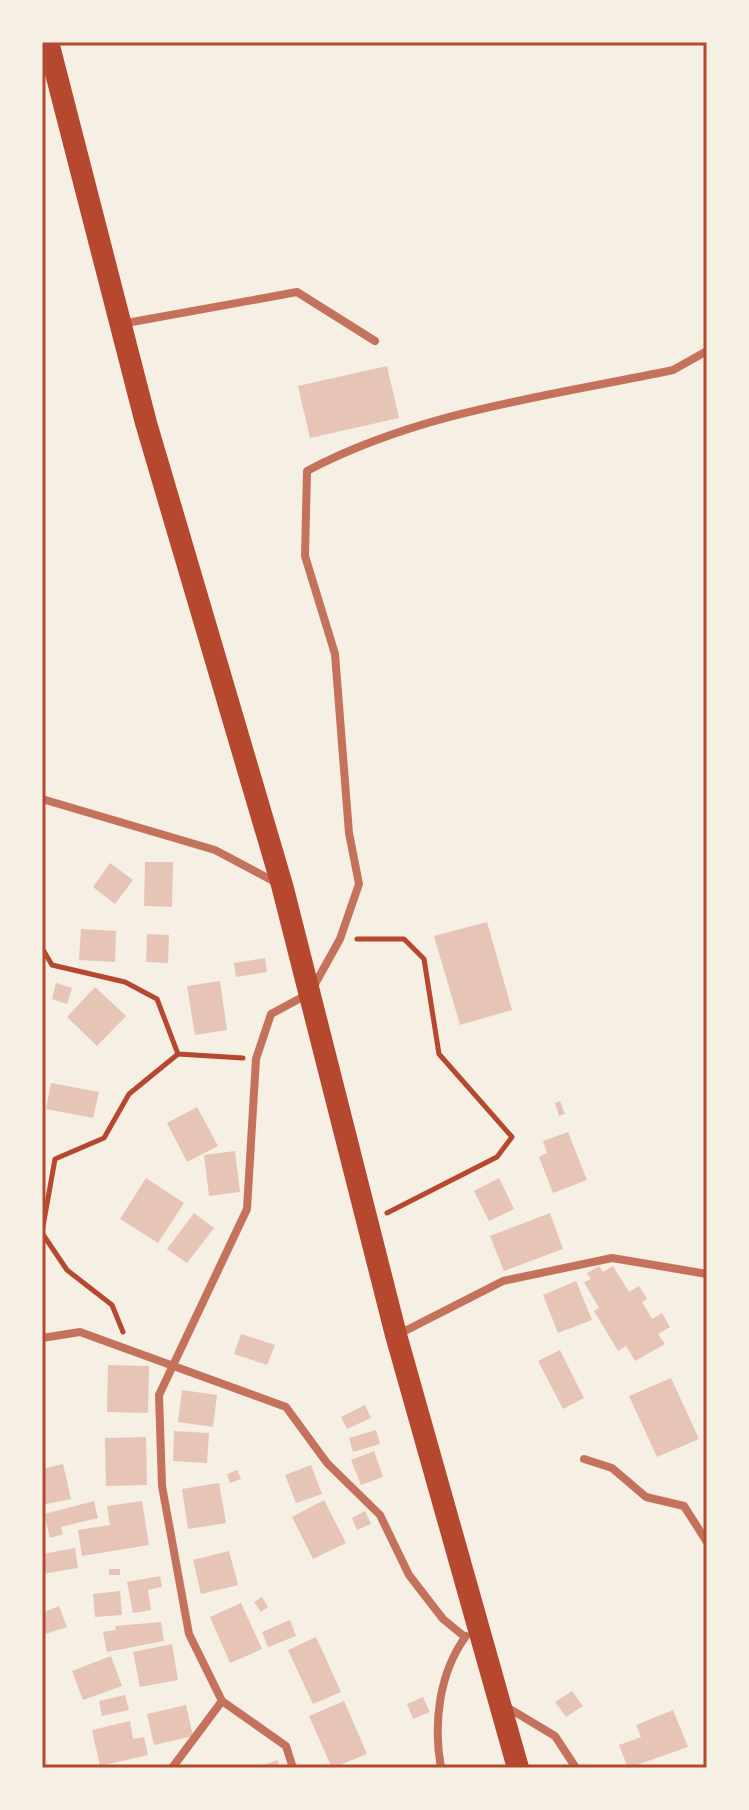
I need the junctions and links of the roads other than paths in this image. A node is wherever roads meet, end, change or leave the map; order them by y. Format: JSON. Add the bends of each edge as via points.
{"nodes":[{"id":1,"x":48,"y":42,"type":"edge"},
{"id":2,"x":120,"y":324,"type":"junction"},
{"id":3,"x":375,"y":341,"type":"dead end"},
{"id":4,"x":707,"y":351,"type":"edge"},
{"id":5,"x":42,"y":799,"type":"edge"},
{"id":6,"x":282,"y":885,"type":"junction"},
{"id":7,"x":310,"y":993,"type":"junction"},
{"id":8,"x":707,"y":1274,"type":"edge"},
{"id":9,"x":396,"y":1335,"type":"junction"},
{"id":10,"x":42,"y":1338,"type":"edge"},
{"id":11,"x":174,"y":1365,"type":"junction"},
{"id":12,"x":584,"y":1459,"type":"dead end"},
{"id":13,"x":707,"y":1542,"type":"edge"},
{"id":14,"x":471,"y":1632,"type":"junction"},
{"id":15,"x":222,"y":1701,"type":"junction"},
{"id":16,"x":497,"y":1701,"type":"junction"},
{"id":17,"x":172,"y":1768,"type":"edge"},
{"id":18,"x":293,"y":1768,"type":"edge"},
{"id":19,"x":441,"y":1768,"type":"edge"},
{"id":20,"x":518,"y":1768,"type":"edge"},
{"id":21,"x":576,"y":1768,"type":"edge"}],
"edges":[{"from":1,"to":2,"type":"highway"},
{"from":2,"to":3,"type":"street","via":[[297,292]]},
{"from":2,"to":6,"type":"highway"},
{"from":4,"to":7,"type":"street","via":[[673,370],[430,421],[343,452],[307,471],[305,556],[335,654],[349,833],[359,884],[340,939]]},
{"from":5,"to":6,"type":"street","via":[[215,850]]},
{"from":6,"to":7,"type":"highway"},
{"from":7,"to":9,"type":"highway"},
{"from":7,"to":11,"type":"street","via":[[271,1014],[256,1059],[247,1209]]},
{"from":8,"to":9,"type":"street","via":[[612,1258],[503,1281]]},
{"from":9,"to":14,"type":"highway"},
{"from":10,"to":11,"type":"street","via":[[80,1332]]},
{"from":11,"to":14,"type":"street","via":[[286,1407],[327,1463],[380,1515],[409,1575],[443,1619]]},
{"from":11,"to":15,"type":"street","via":[[159,1395],[162,1486],[189,1634]]},
{"from":12,"to":13,"type":"street","via":[[612,1468],[646,1497],[684,1506]]},
{"from":14,"to":16,"type":"highway"},
{"from":14,"to":19,"type":"street","via":[[445,1671],[436,1741]]},
{"from":15,"to":17,"type":"street"},
{"from":15,"to":18,"type":"street","via":[[286,1746]]},
{"from":16,"to":20,"type":"highway"},
{"from":16,"to":21,"type":"street","via":[[555,1736]]}]}
